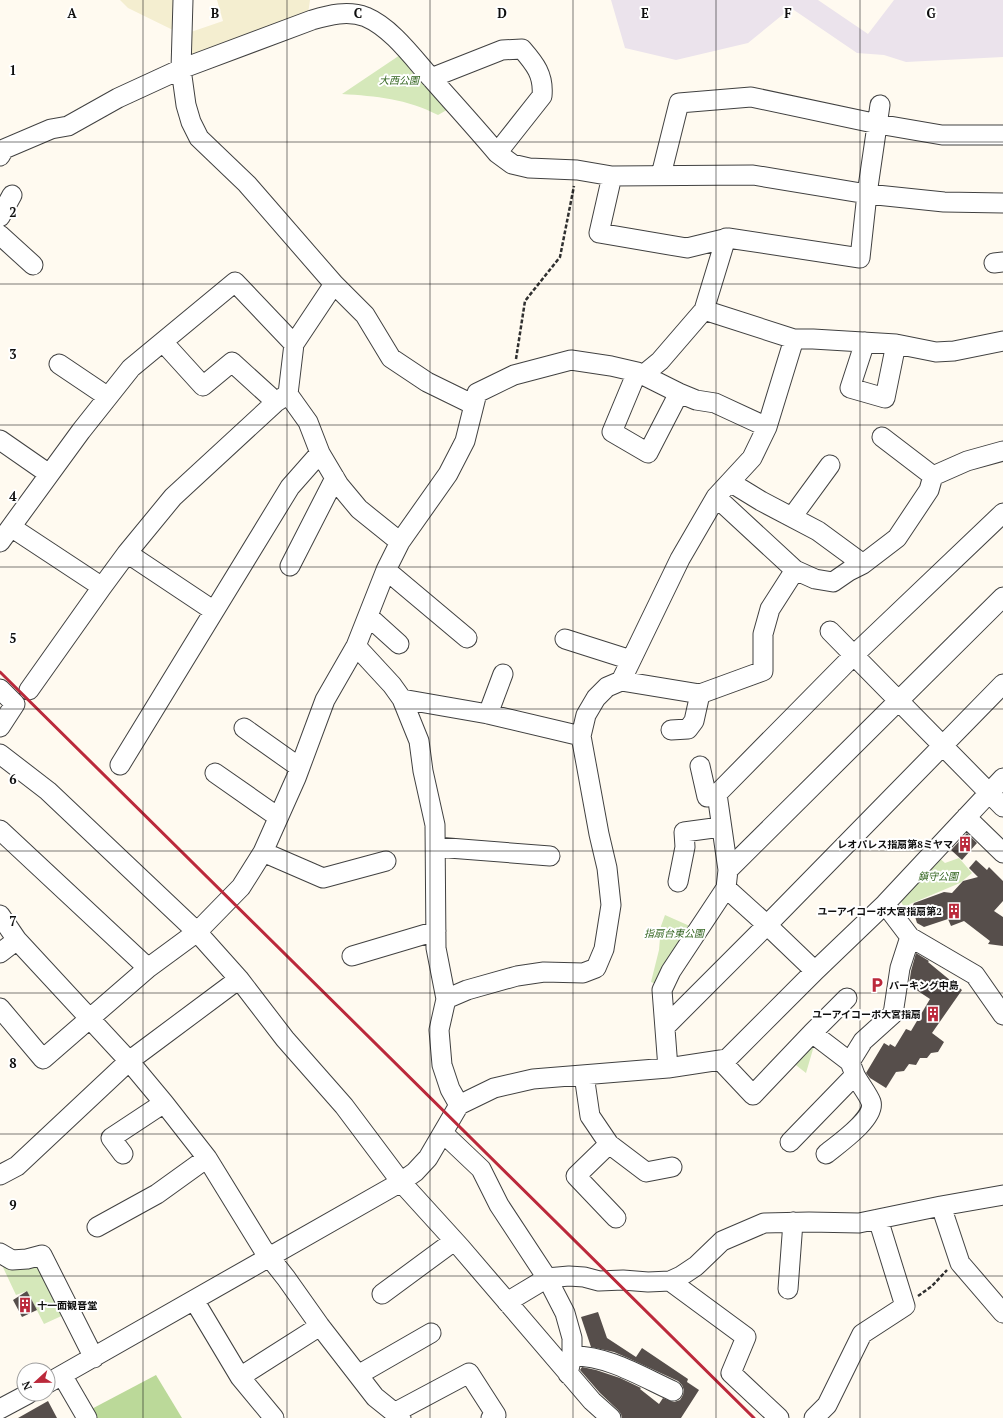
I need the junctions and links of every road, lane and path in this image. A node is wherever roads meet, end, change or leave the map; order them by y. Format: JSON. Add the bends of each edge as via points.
{"nodes":[{"id":1,"x":183,"y":0,"type":"edge"},
{"id":2,"x":181,"y":69,"type":"junction"},
{"id":3,"x":431,"y":78,"type":"junction"},
{"id":4,"x":880,"y":105,"type":"dead end"},
{"id":5,"x":878,"y":124,"type":"junction"},
{"id":6,"x":1003,"y":135,"type":"edge"},
{"id":7,"x":497,"y":153,"type":"junction"},
{"id":8,"x":0,"y":156,"type":"edge"},
{"id":9,"x":577,"y":170,"type":"junction"},
{"id":10,"x":660,"y":175,"type":"junction"},
{"id":11,"x":612,"y":176,"type":"junction"},
{"id":12,"x":867,"y":194,"type":"junction"},
{"id":13,"x":12,"y":195,"type":"dead end"},
{"id":14,"x":1003,"y":203,"type":"edge"},
{"id":15,"x":0,"y":218,"type":"edge"},
{"id":16,"x":0,"y":235,"type":"edge"},
{"id":17,"x":726,"y":238,"type":"junction"},
{"id":18,"x":33,"y":265,"type":"dead end"},
{"id":19,"x":334,"y":284,"type":"junction"},
{"id":20,"x":704,"y":310,"type":"junction"},
{"id":21,"x":794,"y":339,"type":"junction"},
{"id":22,"x":1003,"y":340,"type":"edge"},
{"id":23,"x":164,"y":342,"type":"junction"},
{"id":24,"x":865,"y":342,"type":"junction"},
{"id":25,"x":294,"y":344,"type":"junction"},
{"id":26,"x":896,"y":344,"type":"junction"},
{"id":27,"x":59,"y":364,"type":"dead end"},
{"id":28,"x":640,"y":373,"type":"junction"},
{"id":29,"x":514,"y":375,"type":"junction"},
{"id":30,"x":679,"y":393,"type":"junction"},
{"id":31,"x":108,"y":397,"type":"junction"},
{"id":32,"x":282,"y":398,"type":"junction"},
{"id":33,"x":474,"y":405,"type":"junction"},
{"id":34,"x":767,"y":427,"type":"junction"},
{"id":35,"x":882,"y":437,"type":"dead end"},
{"id":36,"x":0,"y":440,"type":"edge"},
{"id":37,"x":1003,"y":451,"type":"edge"},
{"id":38,"x":320,"y":453,"type":"junction"},
{"id":39,"x":830,"y":465,"type":"dead end"},
{"id":40,"x":49,"y":474,"type":"junction"},
{"id":41,"x":933,"y":476,"type":"junction"},
{"id":42,"x":335,"y":478,"type":"junction"},
{"id":43,"x":730,"y":482,"type":"junction"},
{"id":44,"x":716,"y":498,"type":"junction"},
{"id":45,"x":1003,"y":513,"type":"edge"},
{"id":46,"x":792,"y":517,"type":"junction"},
{"id":47,"x":5,"y":535,"type":"edge"},
{"id":48,"x":400,"y":542,"type":"junction"},
{"id":49,"x":127,"y":553,"type":"junction"},
{"id":50,"x":863,"y":564,"type":"junction"},
{"id":51,"x":290,"y":566,"type":"dead end"},
{"id":52,"x":386,"y":570,"type":"junction"},
{"id":53,"x":794,"y":570,"type":"junction"},
{"id":54,"x":102,"y":587,"type":"junction"},
{"id":55,"x":1003,"y":597,"type":"edge"},
{"id":56,"x":214,"y":611,"type":"junction"},
{"id":57,"x":368,"y":616,"type":"junction"},
{"id":58,"x":830,"y":631,"type":"dead end"},
{"id":59,"x":467,"y":638,"type":"dead end"},
{"id":60,"x":565,"y":639,"type":"dead end"},
{"id":61,"x":399,"y":644,"type":"dead end"},
{"id":62,"x":356,"y":646,"type":"junction"},
{"id":63,"x":854,"y":655,"type":"junction"},
{"id":64,"x":631,"y":660,"type":"junction"},
{"id":65,"x":503,"y":674,"type":"dead end"},
{"id":66,"x":621,"y":681,"type":"junction"},
{"id":67,"x":1003,"y":684,"type":"edge"},
{"id":68,"x":0,"y":689,"type":"edge"},
{"id":69,"x":29,"y":690,"type":"dead end"},
{"id":70,"x":700,"y":694,"type":"junction"},
{"id":71,"x":402,"y":699,"type":"junction"},
{"id":72,"x":899,"y":701,"type":"junction"},
{"id":73,"x":488,"y":714,"type":"junction"},
{"id":74,"x":0,"y":727,"type":"edge"},
{"id":75,"x":244,"y":728,"type":"dead end"},
{"id":76,"x":671,"y":730,"type":"dead end"},
{"id":77,"x":581,"y":736,"type":"junction"},
{"id":78,"x":943,"y":746,"type":"junction"},
{"id":79,"x":0,"y":754,"type":"edge"},
{"id":80,"x":120,"y":765,"type":"dead end"},
{"id":81,"x":299,"y":766,"type":"junction"},
{"id":82,"x":700,"y":766,"type":"dead end"},
{"id":83,"x":216,"y":773,"type":"dead end"},
{"id":84,"x":1003,"y":778,"type":"edge"},
{"id":85,"x":989,"y":793,"type":"junction"},
{"id":86,"x":717,"y":794,"type":"junction"},
{"id":87,"x":1003,"y":807,"type":"edge"},
{"id":88,"x":278,"y":817,"type":"junction"},
{"id":89,"x":966,"y":817,"type":"junction"},
{"id":90,"x":721,"y":827,"type":"junction"},
{"id":91,"x":0,"y":830,"type":"edge"},
{"id":92,"x":436,"y":847,"type":"junction"},
{"id":93,"x":263,"y":852,"type":"junction"},
{"id":94,"x":1003,"y":853,"type":"edge"},
{"id":95,"x":550,"y":856,"type":"dead end"},
{"id":96,"x":386,"y":861,"type":"dead end"},
{"id":97,"x":727,"y":879,"type":"junction"},
{"id":98,"x":678,"y":882,"type":"dead end"},
{"id":99,"x":884,"y":904,"type":"junction"},
{"id":100,"x":0,"y":915,"type":"edge"},
{"id":101,"x":767,"y":925,"type":"junction"},
{"id":102,"x":436,"y":931,"type":"junction"},
{"id":103,"x":197,"y":932,"type":"junction"},
{"id":104,"x":910,"y":937,"type":"junction"},
{"id":105,"x":17,"y":940,"type":"junction"},
{"id":106,"x":0,"y":953,"type":"edge"},
{"id":107,"x":352,"y":956,"type":"dead end"},
{"id":108,"x":148,"y":968,"type":"junction"},
{"id":109,"x":815,"y":971,"type":"junction"},
{"id":110,"x":239,"y":979,"type":"junction"},
{"id":111,"x":847,"y":998,"type":"dead end"},
{"id":112,"x":446,"y":999,"type":"junction"},
{"id":113,"x":0,"y":1008,"type":"edge"},
{"id":114,"x":1003,"y":1015,"type":"edge"},
{"id":115,"x":90,"y":1018,"type":"junction"},
{"id":116,"x":665,"y":1027,"type":"junction"},
{"id":117,"x":812,"y":1033,"type":"junction"},
{"id":118,"x":720,"y":1060,"type":"junction"},
{"id":119,"x":129,"y":1061,"type":"junction"},
{"id":120,"x":668,"y":1068,"type":"junction"},
{"id":121,"x":852,"y":1068,"type":"junction"},
{"id":122,"x":584,"y":1075,"type":"junction"},
{"id":123,"x":164,"y":1103,"type":"junction"},
{"id":124,"x":459,"y":1105,"type":"junction"},
{"id":125,"x":443,"y":1133,"type":"junction"},
{"id":126,"x":790,"y":1142,"type":"dead end"},
{"id":127,"x":609,"y":1144,"type":"junction"},
{"id":128,"x":123,"y":1154,"type":"dead end"},
{"id":129,"x":826,"y":1154,"type":"dead end"},
{"id":130,"x":206,"y":1158,"type":"junction"},
{"id":131,"x":672,"y":1168,"type":"dead end"},
{"id":132,"x":0,"y":1175,"type":"edge"},
{"id":133,"x":401,"y":1182,"type":"junction"},
{"id":134,"x":1003,"y":1195,"type":"edge"},
{"id":135,"x":941,"y":1206,"type":"junction"},
{"id":136,"x":616,"y":1218,"type":"dead end"},
{"id":137,"x":878,"y":1219,"type":"junction"},
{"id":138,"x":793,"y":1222,"type":"junction"},
{"id":139,"x":97,"y":1227,"type":"dead end"},
{"id":140,"x":454,"y":1241,"type":"junction"},
{"id":141,"x":0,"y":1253,"type":"edge"},
{"id":142,"x":269,"y":1256,"type":"junction"},
{"id":143,"x":959,"y":1259,"type":"junction"},
{"id":144,"x":547,"y":1278,"type":"junction"},
{"id":145,"x":670,"y":1281,"type":"junction"},
{"id":146,"x":788,"y":1289,"type":"dead end"},
{"id":147,"x":382,"y":1294,"type":"dead end"},
{"id":148,"x":194,"y":1300,"type":"junction"},
{"id":149,"x":507,"y":1302,"type":"junction"},
{"id":150,"x":905,"y":1306,"type":"junction"},
{"id":151,"x":1003,"y":1313,"type":"edge"},
{"id":152,"x":320,"y":1326,"type":"junction"},
{"id":153,"x":431,"y":1333,"type":"dead end"},
{"id":154,"x":572,"y":1356,"type":"junction"},
{"id":155,"x":94,"y":1358,"type":"junction"},
{"id":156,"x":568,"y":1374,"type":"junction"},
{"id":157,"x":358,"y":1375,"type":"junction"},
{"id":158,"x":240,"y":1377,"type":"junction"},
{"id":159,"x":56,"y":1378,"type":"edge"},
{"id":160,"x":56,"y":1380,"type":"edge"},
{"id":161,"x":673,"y":1391,"type":"dead end"},
{"id":162,"x":16,"y":1400,"type":"edge"},
{"id":163,"x":0,"y":1409,"type":"edge"},
{"id":164,"x":397,"y":1415,"type":"edge"},
{"id":165,"x":604,"y":1416,"type":"edge"},
{"id":166,"x":87,"y":1418,"type":"edge"},
{"id":167,"x":274,"y":1418,"type":"edge"},
{"id":168,"x":491,"y":1418,"type":"edge"},
{"id":169,"x":779,"y":1418,"type":"edge"},
{"id":170,"x":814,"y":1418,"type":"edge"}],
"edges":[{"from":1,"to":2,"type":"street"},
{"from":2,"to":3,"type":"street","via":[[312,20],[344,13],[365,17],[382,26]]},
{"from":2,"to":8,"type":"street","via":[[118,98],[68,126],[51,129],[4,149]]},
{"from":2,"to":19,"type":"street","via":[[186,105],[199,138],[247,184]]},
{"from":3,"to":7,"type":"street"},
{"from":3,"to":7,"type":"street","via":[[502,50],[522,49],[531,59],[540,75],[542,96]]},
{"from":4,"to":5,"type":"street"},
{"from":5,"to":6,"type":"street","via":[[942,135]]},
{"from":5,"to":10,"type":"street","via":[[751,97],[679,103]]},
{"from":5,"to":12,"type":"street"},
{"from":7,"to":9,"type":"street","via":[[512,164],[529,168]]},
{"from":9,"to":11,"type":"street"},
{"from":9,"to":29,"type":"path","via":[[560,257],[525,301]]},
{"from":10,"to":11,"type":"street"},
{"from":10,"to":12,"type":"street","via":[[752,175]]},
{"from":11,"to":17,"type":"street","via":[[600,233],[687,248]]},
{"from":12,"to":14,"type":"street","via":[[944,202]]},
{"from":12,"to":17,"type":"street","via":[[860,258]]},
{"from":13,"to":15,"type":"street"},
{"from":16,"to":18,"type":"street"},
{"from":17,"to":20,"type":"street"},
{"from":19,"to":25,"type":"street"},
{"from":19,"to":33,"type":"street","via":[[365,315],[391,358],[427,382]]},
{"from":20,"to":21,"type":"street"},
{"from":20,"to":28,"type":"street","via":[[660,361]]},
{"from":21,"to":24,"type":"street"},
{"from":21,"to":34,"type":"street"},
{"from":22,"to":26,"type":"street","via":[[954,351],[936,352]]},
{"from":23,"to":25,"type":"street","via":[[234,282]]},
{"from":23,"to":31,"type":"street","via":[[131,368]]},
{"from":23,"to":32,"type":"street","via":[[203,386],[232,362]]},
{"from":24,"to":26,"type":"street"},
{"from":24,"to":26,"type":"street","via":[[850,388],[886,398]]},
{"from":25,"to":32,"type":"street"},
{"from":27,"to":31,"type":"street"},
{"from":28,"to":29,"type":"street","via":[[571,360]]},
{"from":28,"to":30,"type":"street"},
{"from":28,"to":30,"type":"street","via":[[612,432],[648,453]]},
{"from":29,"to":33,"type":"street","via":[[477,394]]},
{"from":30,"to":34,"type":"street","via":[[696,400],[715,403]]},
{"from":31,"to":40,"type":"street"},
{"from":32,"to":38,"type":"street","via":[[308,422]]},
{"from":32,"to":49,"type":"street","via":[[173,497]]},
{"from":33,"to":48,"type":"street","via":[[465,441],[448,474]]},
{"from":34,"to":43,"type":"street","via":[[752,458]]},
{"from":35,"to":41,"type":"street"},
{"from":36,"to":40,"type":"street"},
{"from":37,"to":41,"type":"street","via":[[967,461]]},
{"from":38,"to":42,"type":"street"},
{"from":38,"to":56,"type":"street","via":[[290,488]]},
{"from":39,"to":46,"type":"street"},
{"from":40,"to":47,"type":"street"},
{"from":41,"to":50,"type":"street","via":[[928,490],[897,538]]},
{"from":42,"to":48,"type":"street","via":[[359,509]]},
{"from":42,"to":51,"type":"street"},
{"from":43,"to":44,"type":"street"},
{"from":43,"to":46,"type":"street"},
{"from":44,"to":53,"type":"street"},
{"from":44,"to":64,"type":"street","via":[[680,560]]},
{"from":45,"to":63,"type":"street"},
{"from":46,"to":50,"type":"street","via":[[818,531]]},
{"from":47,"to":54,"type":"street"},
{"from":48,"to":52,"type":"street"},
{"from":49,"to":54,"type":"street"},
{"from":49,"to":56,"type":"street"},
{"from":50,"to":53,"type":"street","via":[[833,582],[816,579]]},
{"from":52,"to":57,"type":"street"},
{"from":52,"to":59,"type":"street"},
{"from":53,"to":70,"type":"street","via":[[770,609],[763,634],[763,670]]},
{"from":54,"to":69,"type":"street"},
{"from":55,"to":72,"type":"street"},
{"from":56,"to":80,"type":"street"},
{"from":57,"to":61,"type":"street"},
{"from":57,"to":62,"type":"street"},
{"from":58,"to":63,"type":"street"},
{"from":60,"to":64,"type":"street"},
{"from":62,"to":71,"type":"street"},
{"from":62,"to":81,"type":"street","via":[[325,700]]},
{"from":63,"to":72,"type":"street"},
{"from":63,"to":86,"type":"street"},
{"from":64,"to":66,"type":"street"},
{"from":65,"to":73,"type":"street"},
{"from":66,"to":70,"type":"street"},
{"from":66,"to":77,"type":"street","via":[[607,688],[596,698],[586,715]]},
{"from":67,"to":78,"type":"street"},
{"from":68,"to":74,"type":"street","via":[[15,704]]},
{"from":70,"to":76,"type":"street","via":[[694,722],[688,729]]},
{"from":71,"to":73,"type":"street"},
{"from":71,"to":92,"type":"street","via":[[419,741],[423,771],[436,825]]},
{"from":72,"to":78,"type":"street"},
{"from":72,"to":97,"type":"street"},
{"from":73,"to":77,"type":"street"},
{"from":75,"to":81,"type":"street"},
{"from":77,"to":112,"type":"street","via":[[607,868],[611,905],[604,949],[596,968],[583,973],[544,972],[517,976],[467,990]]},
{"from":78,"to":85,"type":"street"},
{"from":78,"to":101,"type":"street"},
{"from":79,"to":103,"type":"street","via":[[48,791]]},
{"from":81,"to":88,"type":"street"},
{"from":82,"to":86,"type":"street","via":[[707,797]]},
{"from":83,"to":88,"type":"street"},
{"from":84,"to":85,"type":"street"},
{"from":85,"to":87,"type":"street"},
{"from":85,"to":89,"type":"street"},
{"from":86,"to":90,"type":"street"},
{"from":88,"to":93,"type":"street"},
{"from":89,"to":94,"type":"street"},
{"from":89,"to":99,"type":"street"},
{"from":90,"to":97,"type":"street"},
{"from":90,"to":98,"type":"street","via":[[684,832],[685,847]]},
{"from":91,"to":108,"type":"street"},
{"from":92,"to":95,"type":"street"},
{"from":92,"to":102,"type":"street"},
{"from":93,"to":96,"type":"street","via":[[323,878]]},
{"from":93,"to":103,"type":"street","via":[[240,887]]},
{"from":97,"to":101,"type":"street"},
{"from":97,"to":116,"type":"street","via":[[662,990]]},
{"from":99,"to":104,"type":"street"},
{"from":99,"to":109,"type":"street"},
{"from":100,"to":105,"type":"street"},
{"from":101,"to":109,"type":"street"},
{"from":101,"to":116,"type":"street"},
{"from":102,"to":107,"type":"street"},
{"from":102,"to":112,"type":"street","via":[[436,948]]},
{"from":103,"to":108,"type":"street"},
{"from":103,"to":110,"type":"street"},
{"from":104,"to":114,"type":"street","via":[[975,975]]},
{"from":104,"to":121,"type":"street","via":[[900,968],[893,1014],[863,1041]]},
{"from":105,"to":106,"type":"street"},
{"from":105,"to":115,"type":"street"},
{"from":108,"to":115,"type":"street"},
{"from":109,"to":118,"type":"street","via":[[727,1059]]},
{"from":110,"to":119,"type":"street"},
{"from":110,"to":133,"type":"street","via":[[285,1039],[344,1106]]},
{"from":111,"to":117,"type":"street"},
{"from":112,"to":124,"type":"street","via":[[439,1030],[442,1065],[450,1089]]},
{"from":113,"to":115,"type":"street","via":[[44,1058]]},
{"from":115,"to":119,"type":"street"},
{"from":116,"to":120,"type":"street"},
{"from":117,"to":118,"type":"street","via":[[752,1095]]},
{"from":117,"to":121,"type":"street"},
{"from":118,"to":120,"type":"street"},
{"from":119,"to":123,"type":"street"},
{"from":119,"to":132,"type":"street","via":[[17,1166]]},
{"from":120,"to":122,"type":"street"},
{"from":121,"to":126,"type":"street"},
{"from":121,"to":129,"type":"street","via":[[871,1102],[871,1111],[859,1127]]},
{"from":122,"to":124,"type":"street","via":[[515,1082],[494,1088]]},
{"from":122,"to":127,"type":"street","via":[[590,1116]]},
{"from":123,"to":128,"type":"street","via":[[111,1138]]},
{"from":123,"to":130,"type":"street"},
{"from":124,"to":125,"type":"street"},
{"from":125,"to":133,"type":"street","via":[[428,1158]]},
{"from":125,"to":144,"type":"street","via":[[481,1168],[499,1205]]},
{"from":127,"to":131,"type":"street","via":[[646,1172]]},
{"from":127,"to":136,"type":"street","via":[[576,1176]]},
{"from":130,"to":139,"type":"street","via":[[157,1194]]},
{"from":130,"to":142,"type":"street"},
{"from":133,"to":140,"type":"street"},
{"from":133,"to":142,"type":"street"},
{"from":134,"to":135,"type":"street"},
{"from":135,"to":137,"type":"street"},
{"from":135,"to":143,"type":"street"},
{"from":137,"to":138,"type":"street","via":[[858,1223]]},
{"from":137,"to":150,"type":"street"},
{"from":138,"to":145,"type":"street","via":[[764,1223],[722,1241],[696,1266]]},
{"from":138,"to":146,"type":"street"},
{"from":140,"to":147,"type":"street"},
{"from":140,"to":149,"type":"street"},
{"from":141,"to":155,"type":"street","via":[[12,1260],[27,1260],[42,1255]]},
{"from":142,"to":148,"type":"street"},
{"from":142,"to":152,"type":"street"},
{"from":143,"to":150,"type":"path","via":[[932,1286]]},
{"from":143,"to":151,"type":"street"},
{"from":144,"to":145,"type":"street","via":[[569,1276],[599,1281]]},
{"from":144,"to":149,"type":"street"},
{"from":144,"to":154,"type":"street","via":[[565,1313],[572,1338]]},
{"from":145,"to":169,"type":"street","via":[[746,1337],[731,1373]]},
{"from":148,"to":155,"type":"street"},
{"from":148,"to":158,"type":"street"},
{"from":149,"to":156,"type":"street"},
{"from":150,"to":170,"type":"street","via":[[862,1334],[827,1405]]},
{"from":152,"to":157,"type":"street"},
{"from":152,"to":158,"type":"street"},
{"from":153,"to":157,"type":"street"},
{"from":154,"to":156,"type":"street"},
{"from":154,"to":161,"type":"street","via":[[586,1355],[616,1365]]},
{"from":155,"to":159,"type":"street"},
{"from":156,"to":165,"type":"street"},
{"from":157,"to":164,"type":"street","via":[[374,1397]]},
{"from":158,"to":167,"type":"street"},
{"from":160,"to":166,"type":"street"},
{"from":162,"to":163,"type":"street"},
{"from":164,"to":168,"type":"street","via":[[469,1373],[496,1415]]}]}
